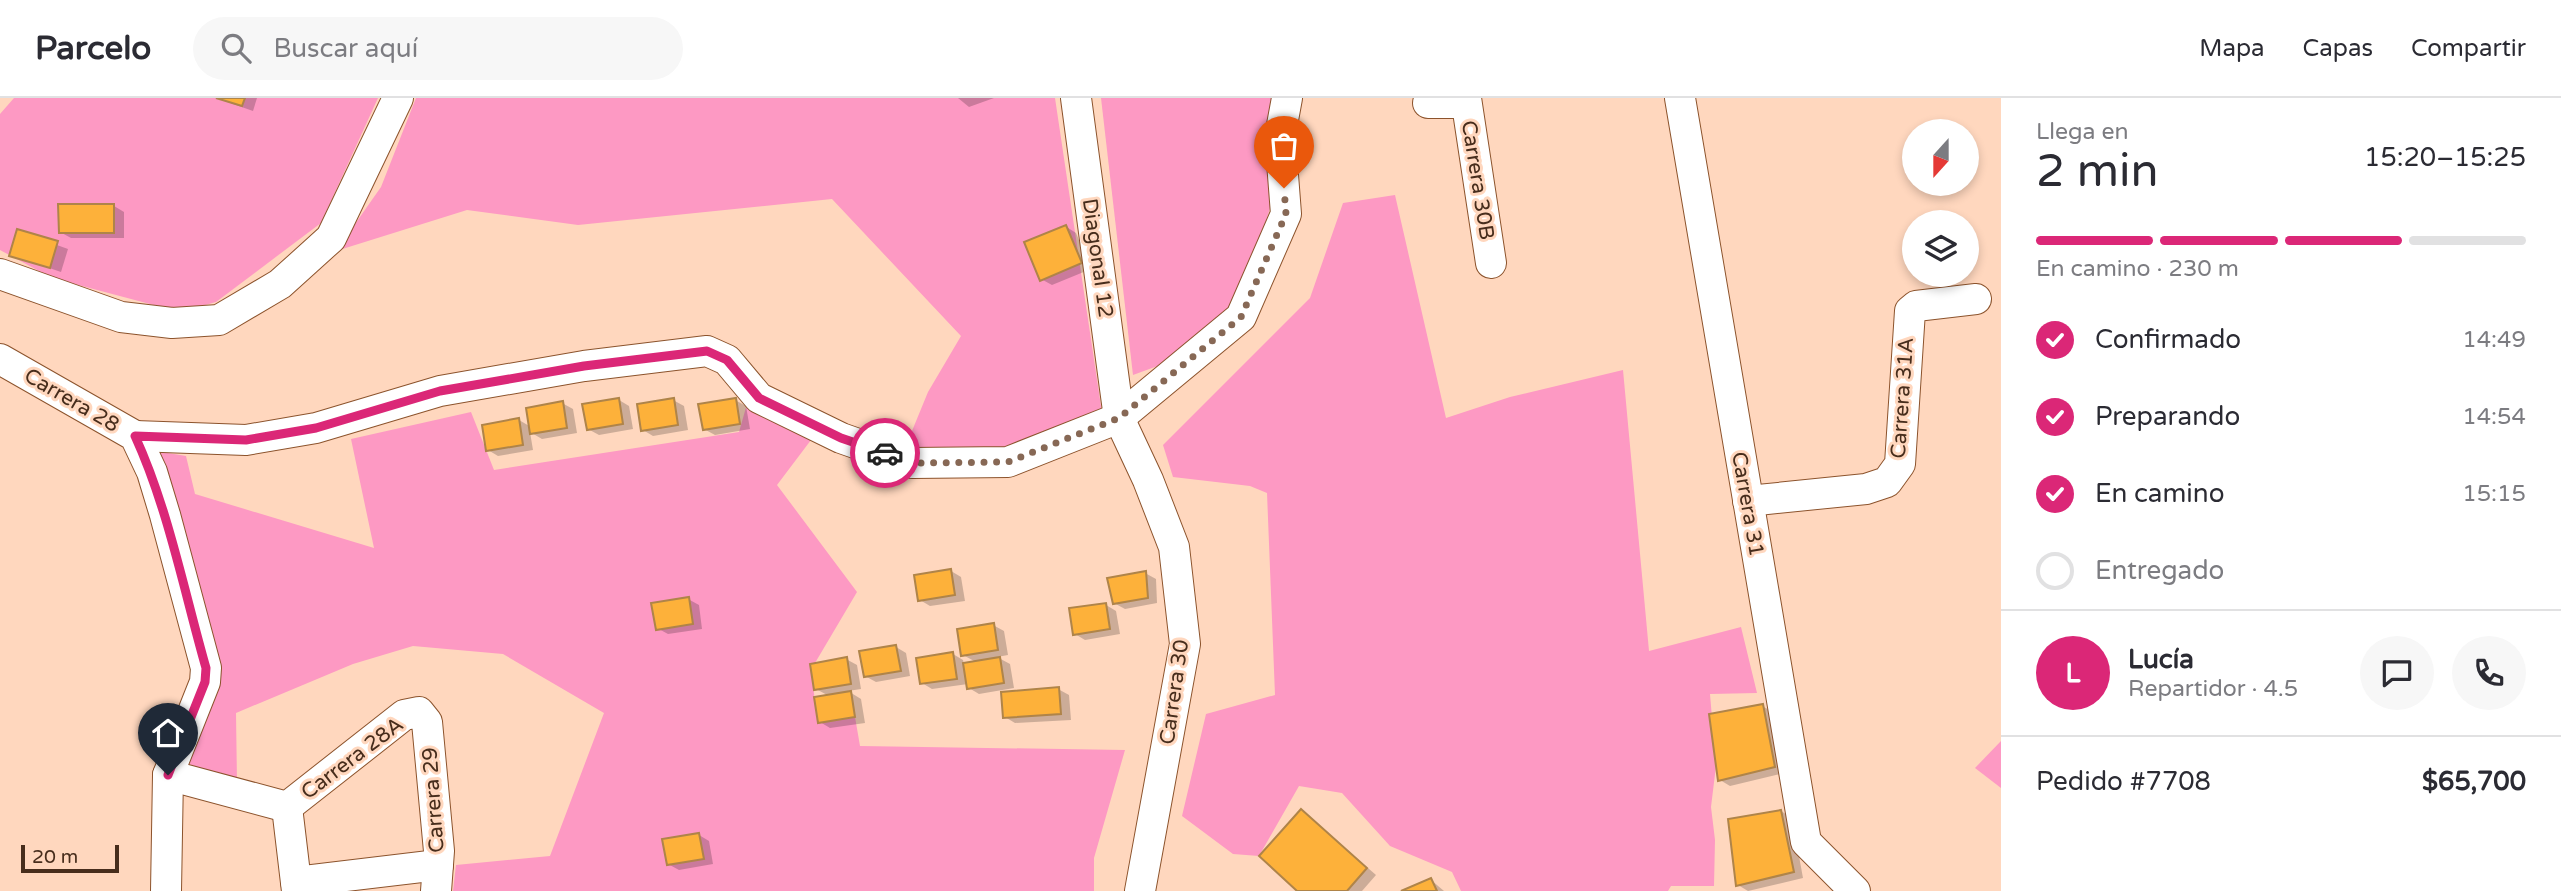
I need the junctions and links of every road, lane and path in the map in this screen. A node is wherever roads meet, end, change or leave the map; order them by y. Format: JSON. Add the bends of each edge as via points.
{"nodes":[{"id":1,"x":398,"y":98,"type":"edge"},
{"id":2,"x":1076,"y":98,"type":"edge"},
{"id":3,"x":1287,"y":98,"type":"edge"},
{"id":4,"x":1680,"y":98,"type":"edge"},
{"id":5,"x":1466,"y":101,"type":"edge"},
{"id":6,"x":1428,"y":103,"type":"dead end"},
{"id":7,"x":1491,"y":262,"type":"dead end"},
{"id":8,"x":0,"y":274,"type":"edge"},
{"id":9,"x":1976,"y":299,"type":"dead end"},
{"id":10,"x":0,"y":359,"type":"edge"},
{"id":11,"x":1119,"y":418,"type":"junction"},
{"id":12,"x":135,"y":436,"type":"junction"},
{"id":13,"x":1748,"y":501,"type":"junction"},
{"id":14,"x":419,"y":712,"type":"joint"},
{"id":15,"x":168,"y":775,"type":"junction"},
{"id":16,"x":287,"y":807,"type":"junction"},
{"id":17,"x":437,"y":878,"type":"edge"},
{"id":18,"x":297,"y":886,"type":"edge"},
{"id":19,"x":1847,"y":889,"type":"edge"},
{"id":20,"x":166,"y":891,"type":"edge"},
{"id":21,"x":1140,"y":891,"type":"edge"}],
"edges":[{"from":1,"to":8,"type":"street","via":[[331,238],[280,284],[219,320],[172,323],[121,317]]},
{"from":2,"to":11,"type":"street","name":"Diagonal 12"},
{"from":3,"to":11,"type":"street","via":[[1280,136],[1286,214],[1241,317]]},
{"from":4,"to":13,"type":"street","name":"Carrera 31"},
{"from":5,"to":6,"type":"street"},
{"from":5,"to":7,"type":"street","name":"Carrera 30B"},
{"from":9,"to":13,"type":"street","name":"Carrera 31A","via":[[1916,306],[1910,311],[1900,464],[1887,481],[1866,489]]},
{"from":10,"to":12,"type":"street","name":"Carrera 28"},
{"from":11,"to":12,"type":"street","via":[[1008,462],[912,463],[841,438],[759,398],[727,360],[707,351],[440,391],[316,428],[246,440]]},
{"from":11,"to":21,"type":"street","name":"Carrera 30","via":[[1174,547],[1185,643]]},
{"from":12,"to":15,"type":"street","name":"Carrera 28","via":[[165,514],[206,668],[205,682]]},
{"from":13,"to":19,"type":"street","name":"Carrera 31","via":[[1806,842]]},
{"from":14,"to":16,"type":"street","name":"Carrera 28A","via":[[404,715]]},
{"from":14,"to":17,"type":"street","name":"Carrera 29","via":[[427,722],[439,851]]},
{"from":15,"to":16,"type":"street","name":"Carrera 28A"},
{"from":15,"to":20,"type":"street","name":"Carrera 28"},
{"from":16,"to":18,"type":"street","name":"Carrera 28A"},
{"from":17,"to":18,"type":"street"}]}
